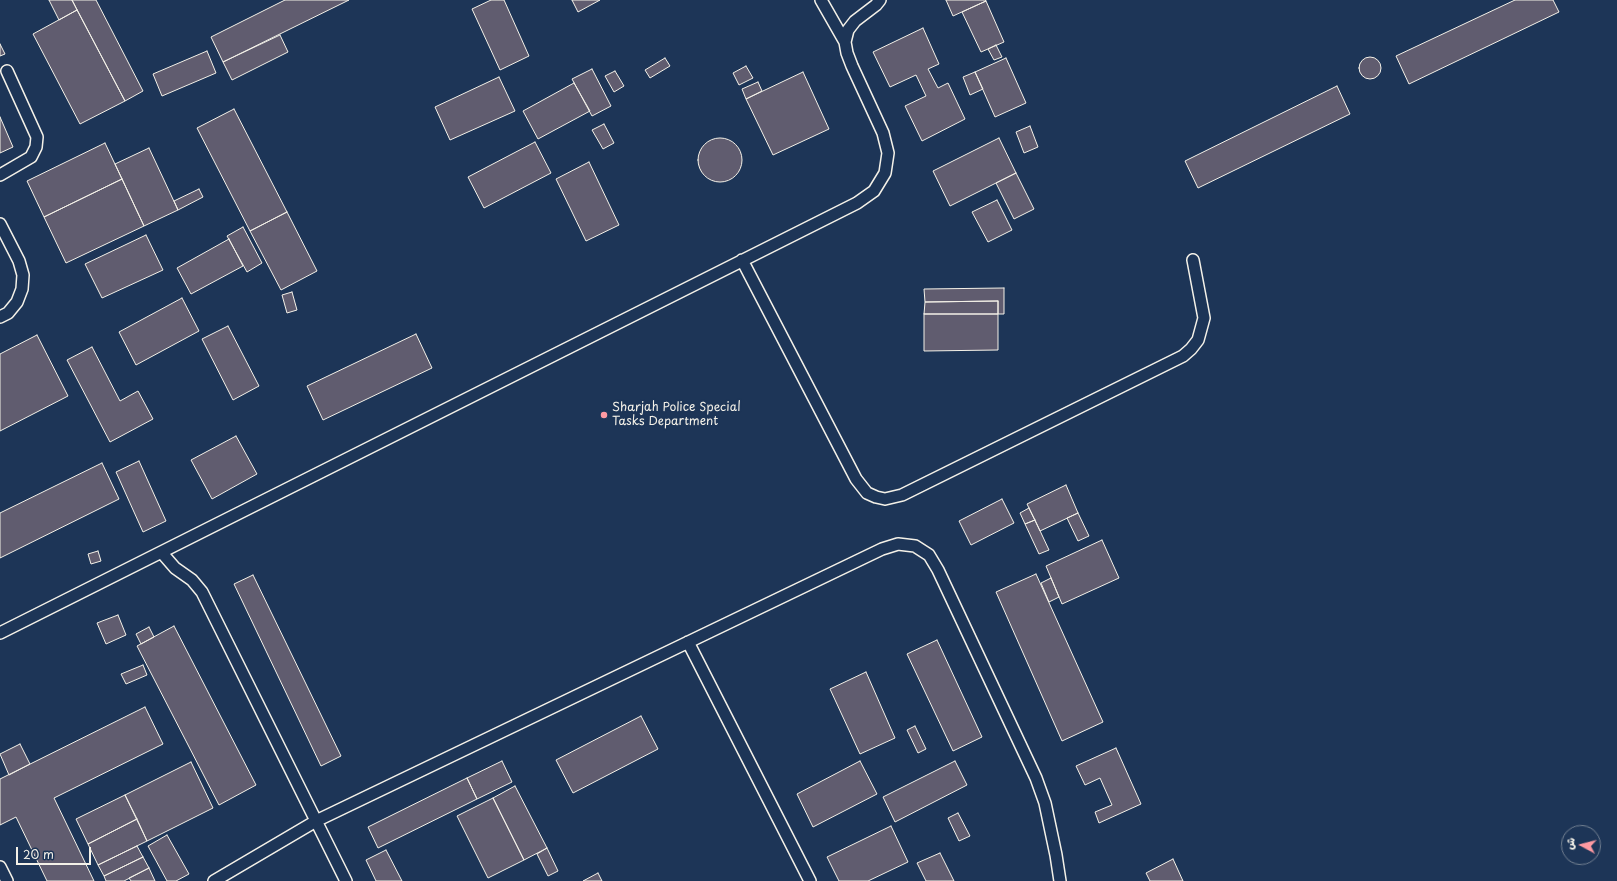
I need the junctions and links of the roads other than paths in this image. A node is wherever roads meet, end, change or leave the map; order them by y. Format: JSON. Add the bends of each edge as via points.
{"nodes":[{"id":1,"x":821,"y":0,"type":"edge"},
{"id":2,"x":880,"y":0,"type":"edge"},
{"id":3,"x":845,"y":42,"type":"junction"},
{"id":4,"x":7,"y":71,"type":"dead end"},
{"id":5,"x":0,"y":175,"type":"edge"},
{"id":6,"x":0,"y":224,"type":"edge"},
{"id":7,"x":742,"y":260,"type":"junction"},
{"id":8,"x":1193,"y":260,"type":"dead end"},
{"id":9,"x":0,"y":317,"type":"edge"},
{"id":10,"x":162,"y":553,"type":"junction"},
{"id":11,"x":0,"y":633,"type":"edge"},
{"id":12,"x":688,"y":642,"type":"junction"},
{"id":13,"x":316,"y":821,"type":"junction"},
{"id":14,"x":0,"y":867,"type":"edge"},
{"id":15,"x":7,"y":881,"type":"edge"},
{"id":16,"x":214,"y":881,"type":"edge"},
{"id":17,"x":346,"y":881,"type":"edge"},
{"id":18,"x":810,"y":881,"type":"edge"},
{"id":19,"x":1060,"y":881,"type":"edge"}],
"edges":[{"from":1,"to":3,"type":"lane"},
{"from":2,"to":3,"type":"lane","via":[[855,21],[848,30]]},
{"from":3,"to":7,"type":"lane","via":[[852,66],[883,133],[888,153],[885,173],[874,191],[857,203]]},
{"from":4,"to":5,"type":"lane","via":[[37,137],[36,148],[31,157]]},
{"from":6,"to":9,"type":"lane","via":[[19,261],[23,275],[22,289],[17,302],[8,313]]},
{"from":7,"to":8,"type":"lane","via":[[856,479],[868,493],[876,498],[885,499],[902,495],[1182,356],[1198,340],[1204,318]]},
{"from":7,"to":10,"type":"lane"},
{"from":10,"to":11,"type":"lane"},
{"from":10,"to":13,"type":"lane","via":[[202,592]]},
{"from":12,"to":13,"type":"lane"},
{"from":12,"to":18,"type":"lane"},
{"from":12,"to":19,"type":"lane","via":[[882,549],[898,544],[915,546],[929,555],[942,577],[1036,778],[1045,802]]},
{"from":13,"to":16,"type":"lane"},
{"from":13,"to":17,"type":"lane"},
{"from":14,"to":15,"type":"lane"}]}
